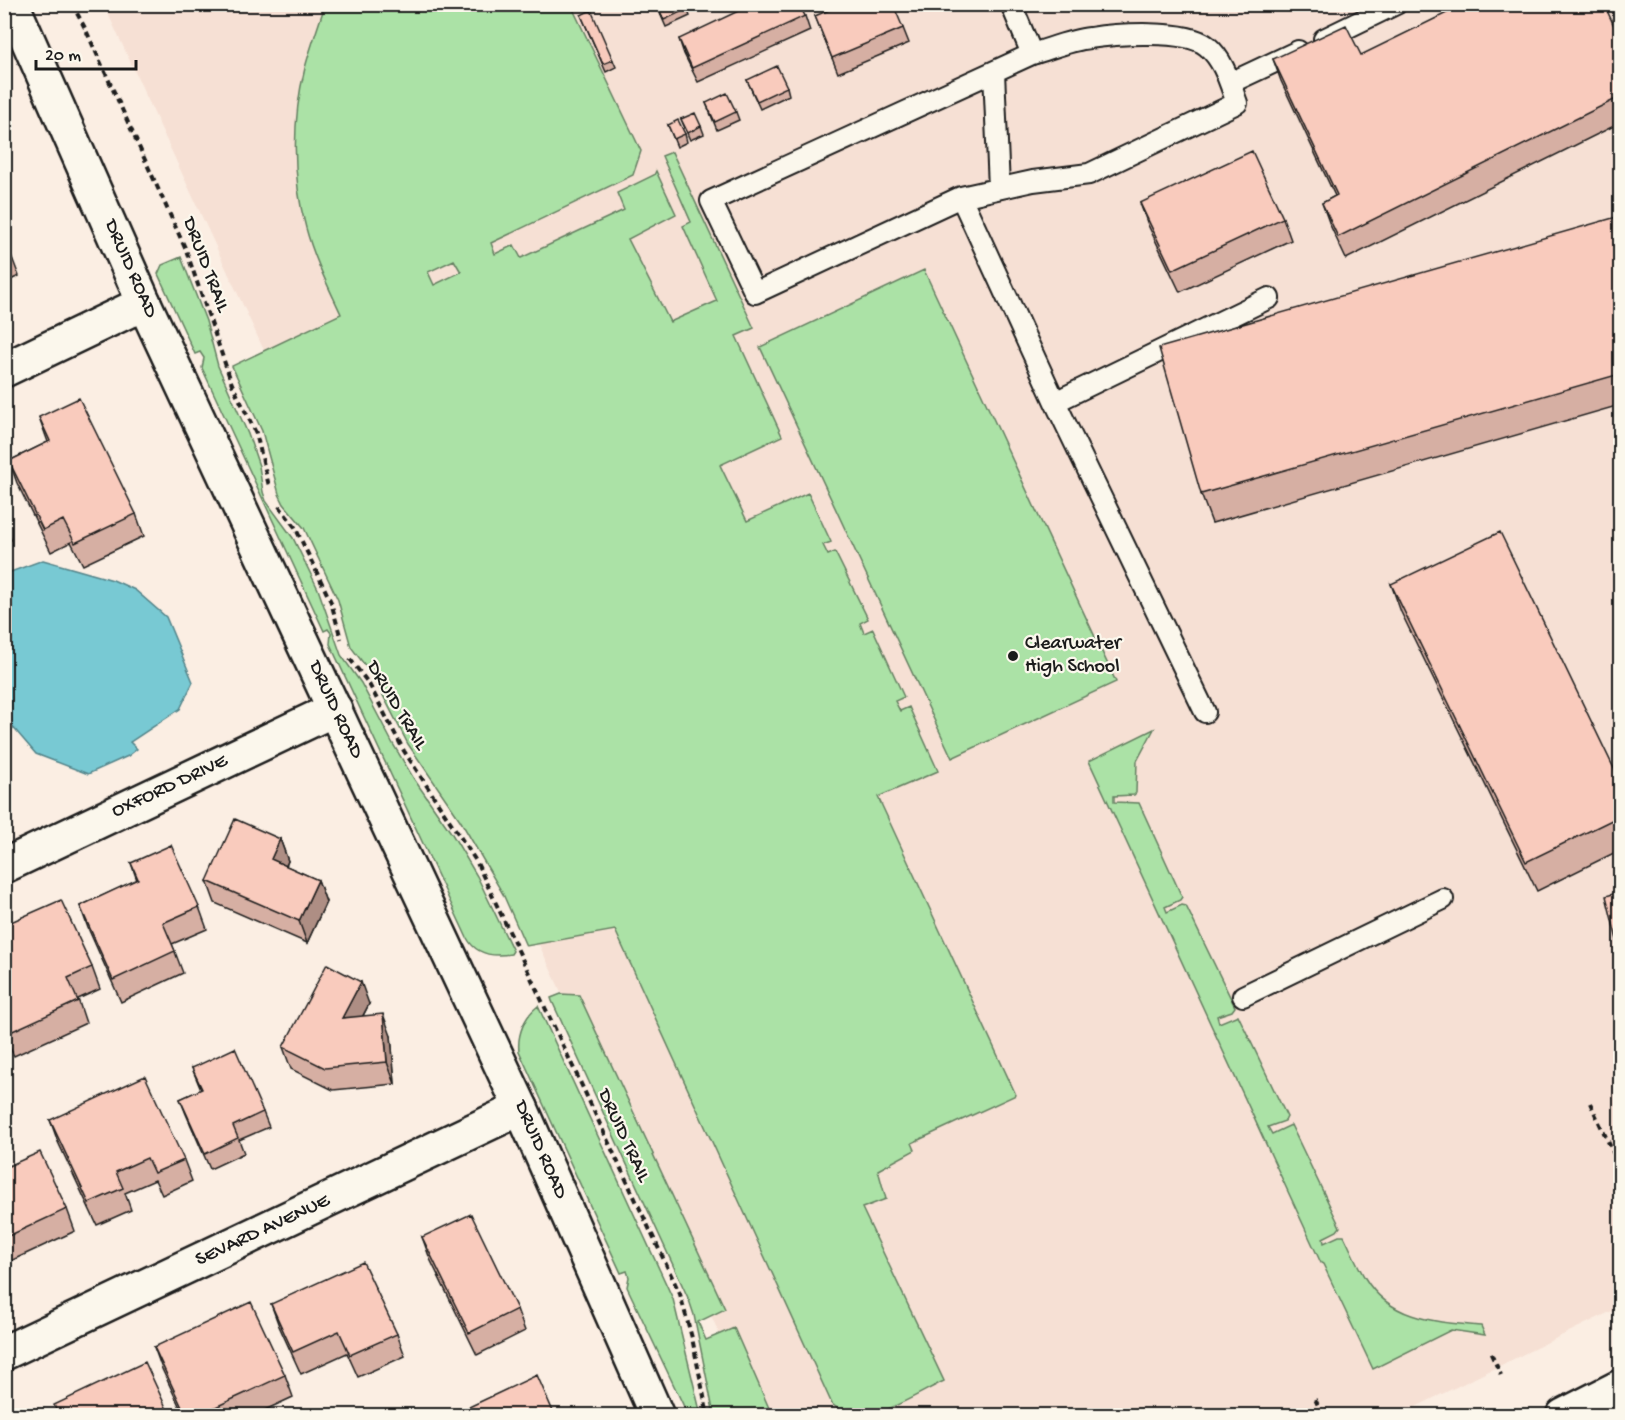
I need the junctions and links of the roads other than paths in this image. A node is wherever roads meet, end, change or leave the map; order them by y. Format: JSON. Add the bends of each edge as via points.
{"nodes":[{"id":1,"x":12,"y":4,"type":"edge"},
{"id":2,"x":1011,"y":4,"type":"edge"},
{"id":3,"x":1396,"y":4,"type":"edge"},
{"id":4,"x":1032,"y":54,"type":"junction"},
{"id":5,"x":994,"y":72,"type":"junction"},
{"id":6,"x":1230,"y":83,"type":"junction"},
{"id":7,"x":999,"y":188,"type":"junction"},
{"id":8,"x":961,"y":197,"type":"junction"},
{"id":9,"x":1269,"y":298,"type":"dead end"},
{"id":10,"x":144,"y":303,"type":"junction"},
{"id":11,"x":4,"y":370,"type":"edge"},
{"id":12,"x":1055,"y":402,"type":"junction"},
{"id":13,"x":335,"y":709,"type":"junction"},
{"id":14,"x":1205,"y":712,"type":"dead end"},
{"id":15,"x":4,"y":866,"type":"edge"},
{"id":16,"x":1443,"y":899,"type":"dead end"},
{"id":17,"x":1243,"y":996,"type":"dead end"},
{"id":18,"x":521,"y":1108,"type":"junction"},
{"id":19,"x":4,"y":1353,"type":"edge"},
{"id":20,"x":1620,"y":1387,"type":"edge"},
{"id":21,"x":657,"y":1416,"type":"edge"},
{"id":22,"x":1563,"y":1416,"type":"edge"}],
"edges":[{"from":1,"to":10,"type":"street","name":"DRUID ROAD"},
{"from":2,"to":4,"type":"lane"},
{"from":3,"to":6,"type":"lane"},
{"from":4,"to":5,"type":"lane"},
{"from":4,"to":6,"type":"lane","via":[[1088,38],[1144,34],[1189,38],[1207,45]]},
{"from":5,"to":7,"type":"lane"},
{"from":5,"to":8,"type":"lane","via":[[711,201],[755,293]]},
{"from":6,"to":7,"type":"lane","via":[[1237,103],[1089,174]]},
{"from":7,"to":8,"type":"lane"},
{"from":8,"to":12,"type":"lane"},
{"from":9,"to":12,"type":"lane"},
{"from":10,"to":11,"type":"street"},
{"from":10,"to":13,"type":"street","name":"DRUID ROAD"},
{"from":12,"to":14,"type":"lane"},
{"from":13,"to":15,"type":"street","name":"OXFORD DRIVE"},
{"from":13,"to":18,"type":"street","name":"DRUID ROAD"},
{"from":16,"to":17,"type":"lane"},
{"from":18,"to":19,"type":"street","name":"SEVARD AVENUE"},
{"from":18,"to":21,"type":"street","name":"DRUID ROAD"},
{"from":20,"to":22,"type":"street"}]}
